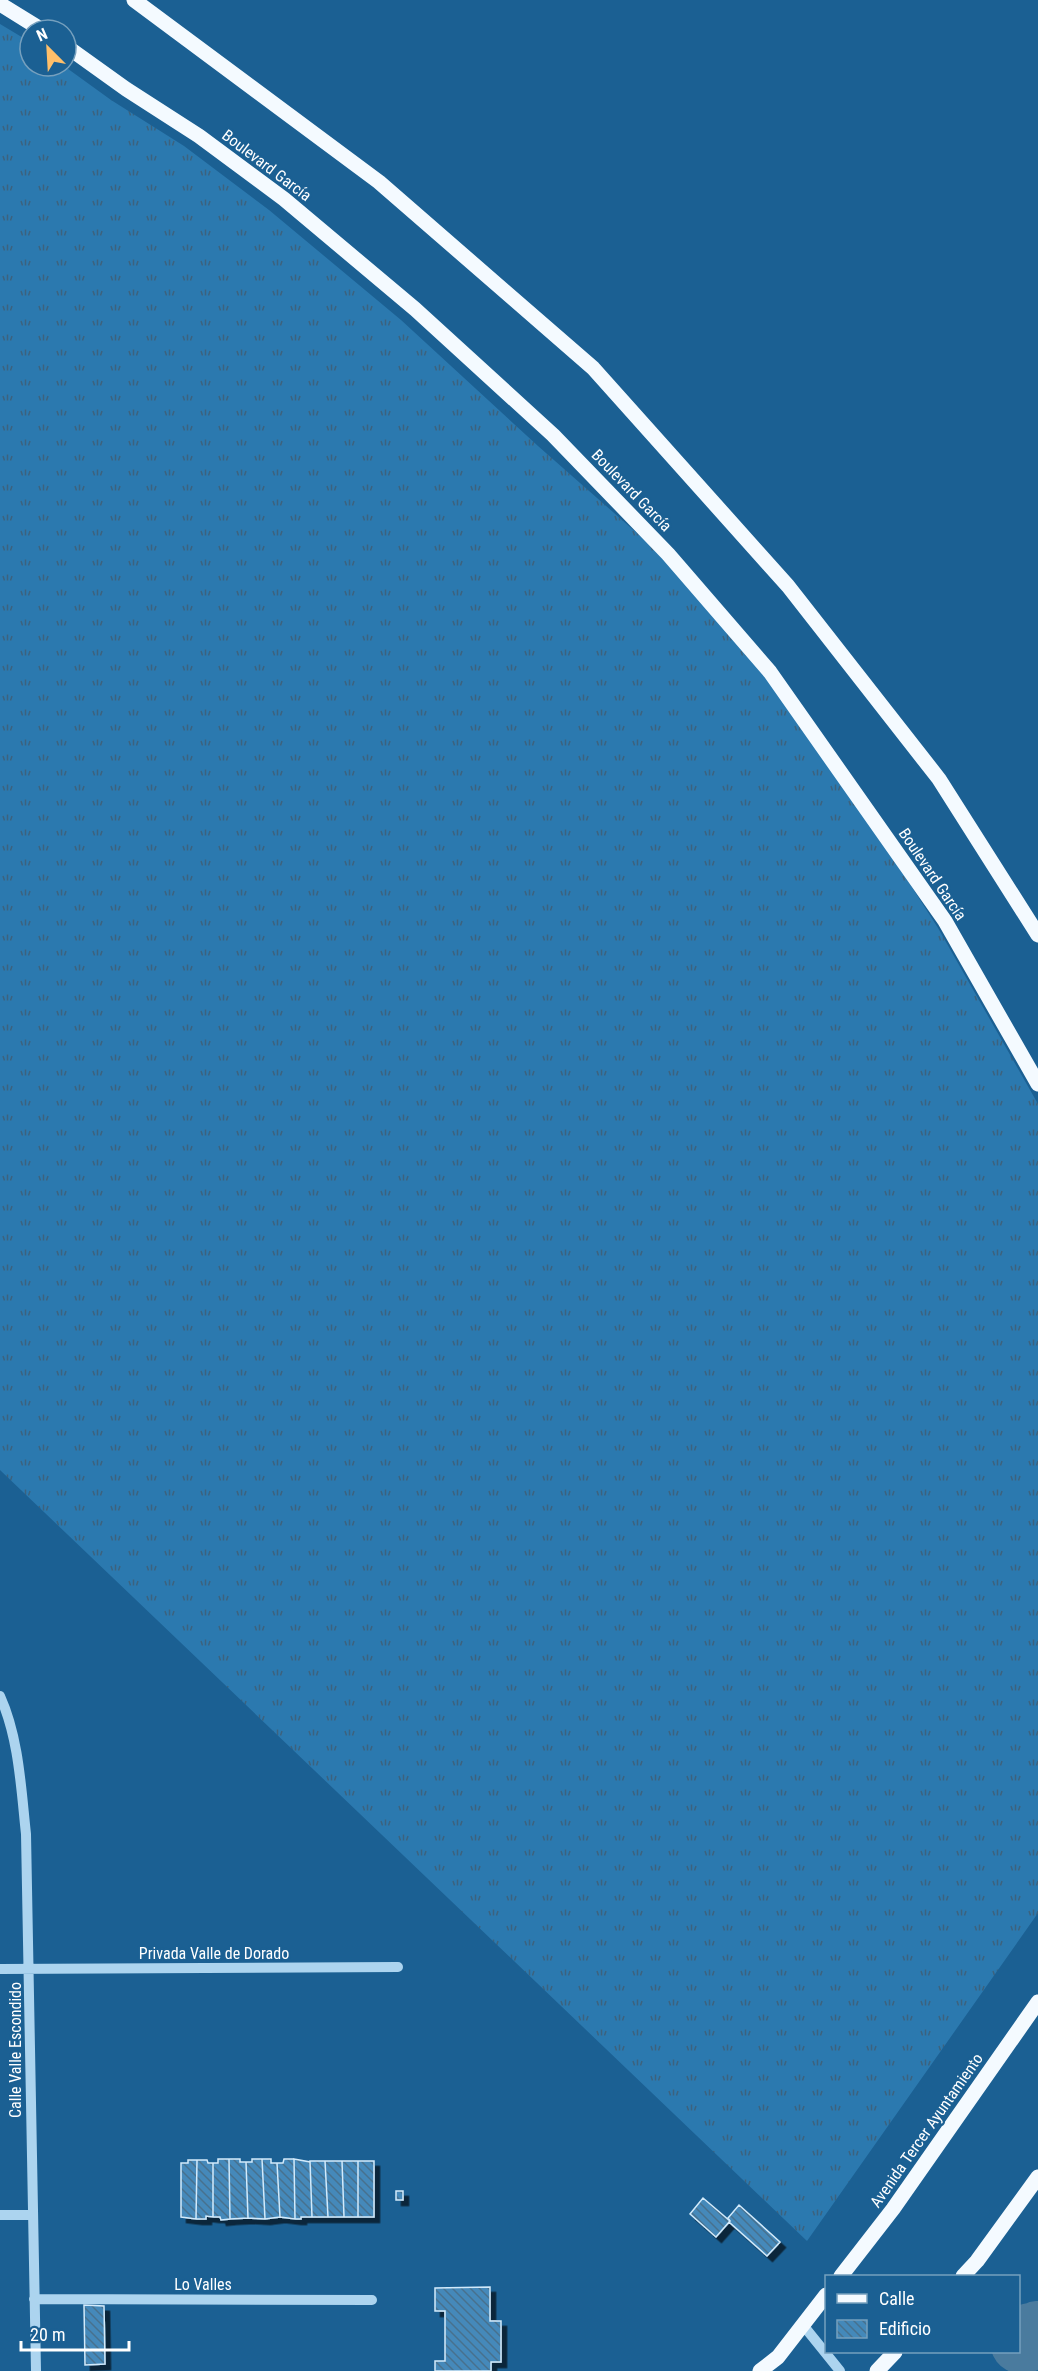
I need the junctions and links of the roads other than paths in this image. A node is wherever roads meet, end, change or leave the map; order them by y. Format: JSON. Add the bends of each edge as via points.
{"nodes":[{"id":1,"x":134,"y":0,"type":"edge"},
{"id":2,"x":0,"y":4,"type":"edge"},
{"id":3,"x":23,"y":18,"type":"edge"},
{"id":4,"x":78,"y":55,"type":"edge"},
{"id":5,"x":1038,"y":935,"type":"edge"},
{"id":6,"x":1038,"y":1084,"type":"edge"},
{"id":7,"x":0,"y":1696,"type":"edge"},
{"id":8,"x":3,"y":1711,"type":"edge"},
{"id":9,"x":398,"y":1967,"type":"dead end"},
{"id":10,"x":0,"y":1969,"type":"edge"},
{"id":11,"x":30,"y":1969,"type":"junction"},
{"id":12,"x":1038,"y":2002,"type":"edge"},
{"id":13,"x":1038,"y":2177,"type":"edge"},
{"id":14,"x":0,"y":2215,"type":"edge"},
{"id":15,"x":32,"y":2215,"type":"junction"},
{"id":16,"x":843,"y":2275,"type":"edge"},
{"id":17,"x":965,"y":2275,"type":"edge"},
{"id":18,"x":825,"y":2296,"type":"edge"},
{"id":19,"x":34,"y":2299,"type":"junction"},
{"id":20,"x":372,"y":2300,"type":"dead end"},
{"id":21,"x":803,"y":2325,"type":"junction"},
{"id":22,"x":825,"y":2352,"type":"edge"},
{"id":23,"x":826,"y":2353,"type":"edge"},
{"id":24,"x":894,"y":2353,"type":"edge"},
{"id":25,"x":36,"y":2371,"type":"edge"},
{"id":26,"x":760,"y":2371,"type":"edge"},
{"id":27,"x":840,"y":2371,"type":"edge"},
{"id":28,"x":877,"y":2371,"type":"edge"}],
"edges":[{"from":1,"to":5,"type":"main road","via":[[379,183],[593,368],[795,595],[939,779]]},
{"from":2,"to":3,"type":"main road"},
{"from":4,"to":6,"type":"main road","name":"Boulevard García","via":[[284,199],[415,309],[553,435],[668,554],[770,672],[945,921]]},
{"from":7,"to":8,"type":"street","name":"Calle Valle Escondido"},
{"from":8,"to":11,"type":"street","name":"Calle Valle Escondido","via":[[20,1774]]},
{"from":9,"to":11,"type":"street","name":"Privada Valle de Dorado"},
{"from":10,"to":11,"type":"street","name":"Privada Valle de Dorado"},
{"from":11,"to":15,"type":"street","name":"Calle Valle Escondido"},
{"from":12,"to":16,"type":"main road","name":"Avenida Tercer Ayuntamiento"},
{"from":13,"to":17,"type":"main road"},
{"from":14,"to":15,"type":"street"},
{"from":15,"to":19,"type":"street","name":"Calle Valle Escondido"},
{"from":18,"to":21,"type":"main road"},
{"from":19,"to":20,"type":"street","name":"Lo Valles"},
{"from":19,"to":25,"type":"street","name":"Calle Valle Escondido"},
{"from":21,"to":22,"type":"street"},
{"from":21,"to":26,"type":"main road","via":[[778,2357]]},
{"from":23,"to":27,"type":"street"},
{"from":24,"to":28,"type":"main road"}]}
